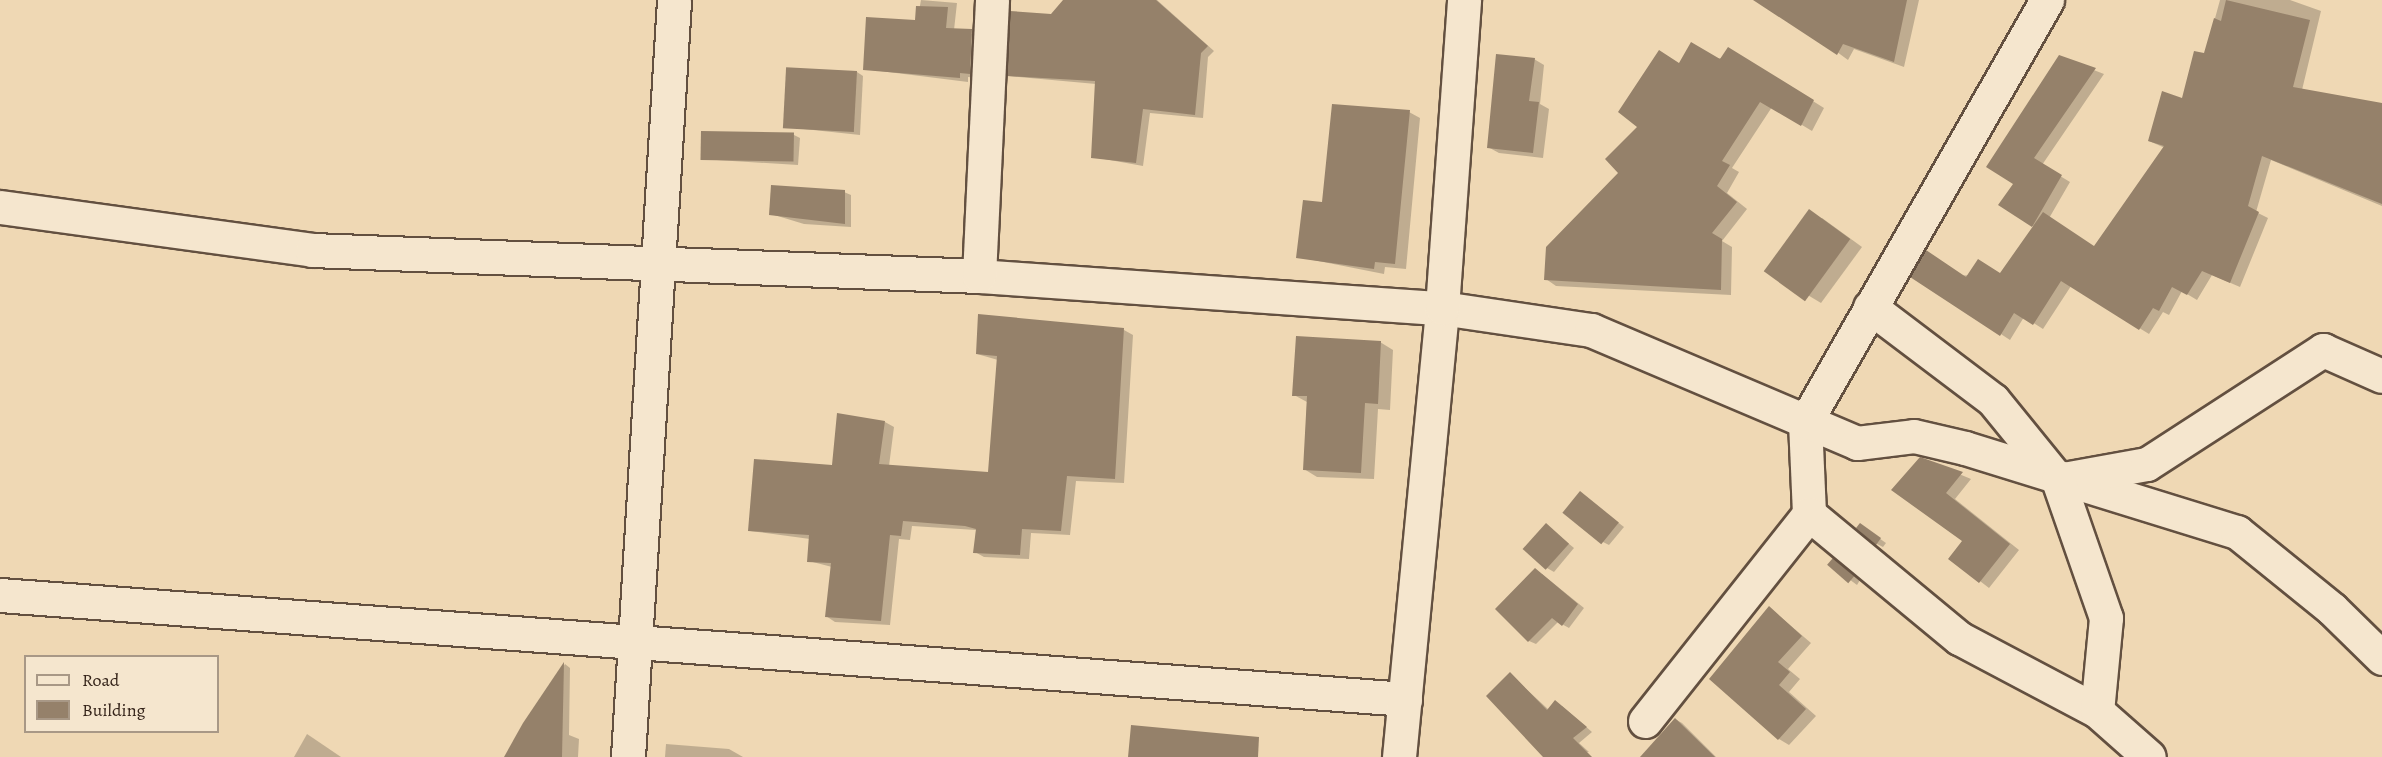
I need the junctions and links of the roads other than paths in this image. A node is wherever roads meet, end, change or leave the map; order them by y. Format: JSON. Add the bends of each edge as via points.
{"nodes":[{"id":1,"x":674,"y":0,"type":"edge"},
{"id":2,"x":992,"y":0,"type":"edge"},
{"id":3,"x":1464,"y":0,"type":"edge"},
{"id":4,"x":2047,"y":0,"type":"edge"},
{"id":5,"x":0,"y":207,"type":"edge"},
{"id":6,"x":661,"y":264,"type":"junction"},
{"id":7,"x":979,"y":276,"type":"junction"},
{"id":8,"x":1870,"y":307,"type":"junction"},
{"id":9,"x":1442,"y":308,"type":"junction"},
{"id":10,"x":2382,"y":376,"type":"edge"},
{"id":11,"x":1805,"y":422,"type":"junction"},
{"id":12,"x":2058,"y":480,"type":"junction"},
{"id":13,"x":1809,"y":514,"type":"junction"},
{"id":14,"x":0,"y":595,"type":"edge"},
{"id":15,"x":638,"y":640,"type":"junction"},
{"id":16,"x":2382,"y":658,"type":"edge"},
{"id":17,"x":1405,"y":699,"type":"junction"},
{"id":18,"x":2097,"y":711,"type":"junction"},
{"id":19,"x":1645,"y":720,"type":"dead end"},
{"id":20,"x":628,"y":757,"type":"edge"},
{"id":21,"x":1399,"y":757,"type":"edge"},
{"id":22,"x":2149,"y":757,"type":"edge"}],
"edges":[{"from":1,"to":6,"type":"street"},
{"from":2,"to":7,"type":"street"},
{"from":3,"to":9,"type":"street"},
{"from":4,"to":8,"type":"street"},
{"from":5,"to":6,"type":"street","via":[[312,250]]},
{"from":6,"to":7,"type":"street"},
{"from":6,"to":15,"type":"street"},
{"from":7,"to":9,"type":"street"},
{"from":8,"to":11,"type":"street"},
{"from":8,"to":12,"type":"street","via":[[1993,400]]},
{"from":9,"to":11,"type":"street","via":[[1591,330]]},
{"from":9,"to":17,"type":"street"},
{"from":10,"to":12,"type":"street","via":[[2323,350],[2146,464]]},
{"from":11,"to":12,"type":"street","via":[[1857,442],[1914,436]]},
{"from":11,"to":13,"type":"street"},
{"from":12,"to":16,"type":"street","via":[[2237,532],[2332,609]]},
{"from":12,"to":18,"type":"street","via":[[2106,618]]},
{"from":13,"to":18,"type":"street","via":[[1959,638]]},
{"from":13,"to":19,"type":"street"},
{"from":14,"to":15,"type":"street"},
{"from":15,"to":17,"type":"street"},
{"from":15,"to":20,"type":"street"},
{"from":17,"to":21,"type":"street"},
{"from":18,"to":22,"type":"street"}]}
